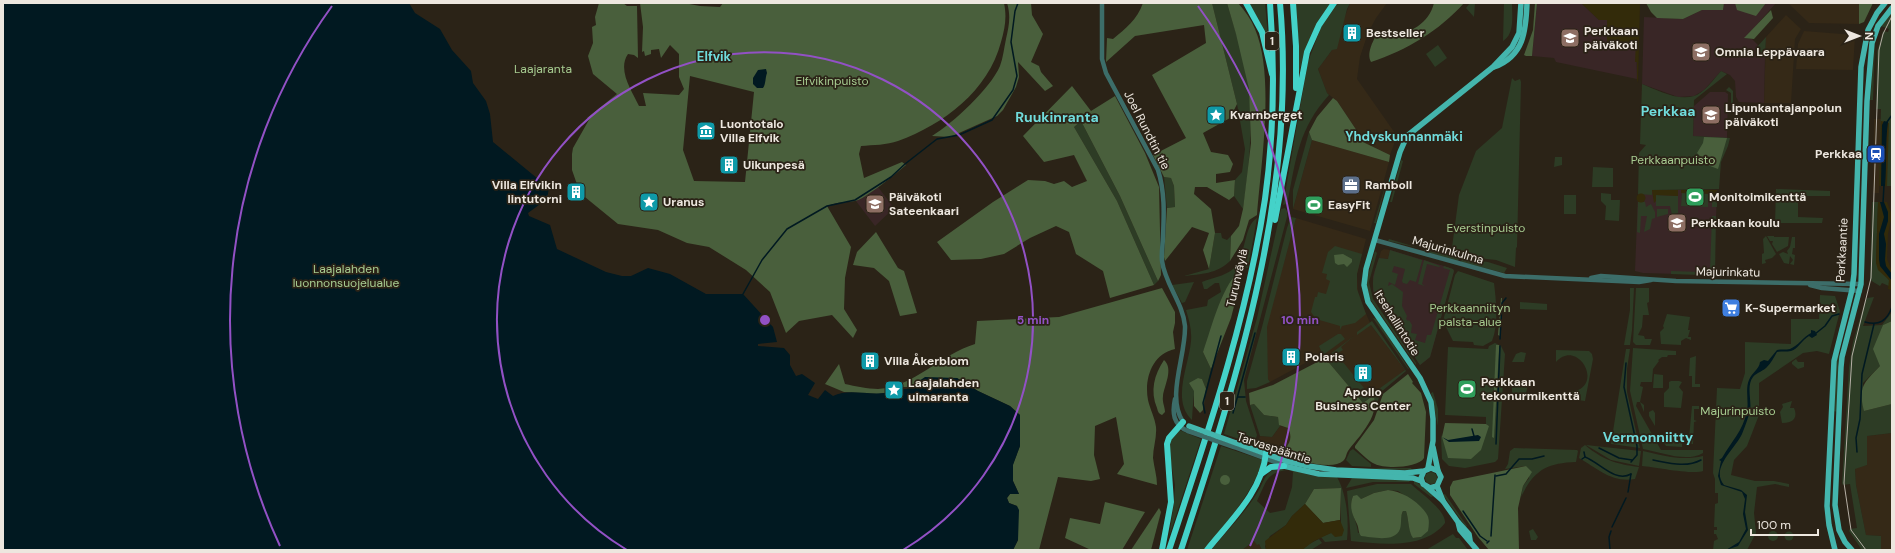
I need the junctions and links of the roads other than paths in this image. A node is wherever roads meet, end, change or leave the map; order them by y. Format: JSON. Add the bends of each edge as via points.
{"nodes":[{"id":1,"x":1102,"y":3,"type":"edge"},
{"id":2,"x":1246,"y":3,"type":"edge"},
{"id":3,"x":1270,"y":3,"type":"edge"},
{"id":4,"x":1280,"y":3,"type":"edge"},
{"id":5,"x":1292,"y":3,"type":"edge"},
{"id":6,"x":1334,"y":3,"type":"edge"},
{"id":7,"x":1521,"y":3,"type":"edge"},
{"id":8,"x":1527,"y":3,"type":"edge"},
{"id":9,"x":1885,"y":3,"type":"edge"},
{"id":10,"x":1892,"y":8,"type":"edge"},
{"id":11,"x":1493,"y":67,"type":"junction"},
{"id":12,"x":1274,"y":80,"type":"junction"},
{"id":13,"x":1295,"y":109,"type":"junction"},
{"id":14,"x":1375,"y":240,"type":"junction"},
{"id":15,"x":1266,"y":250,"type":"junction"},
{"id":16,"x":1517,"y":276,"type":"joint"},
{"id":17,"x":1852,"y":283,"type":"junction"},
{"id":18,"x":1806,"y":284,"type":"junction"},
{"id":19,"x":1861,"y":284,"type":"junction"},
{"id":20,"x":1852,"y":290,"type":"junction"},
{"id":21,"x":1860,"y":291,"type":"junction"},
{"id":22,"x":1180,"y":424,"type":"junction"},
{"id":23,"x":1433,"y":441,"type":"junction"},
{"id":24,"x":1265,"y":456,"type":"junction"},
{"id":25,"x":1284,"y":466,"type":"junction"},
{"id":26,"x":1426,"y":470,"type":"junction"},
{"id":27,"x":1438,"y":471,"type":"junction"},
{"id":28,"x":1336,"y":472,"type":"junction"},
{"id":29,"x":1352,"y":473,"type":"junction"},
{"id":30,"x":1261,"y":474,"type":"junction"},
{"id":31,"x":1421,"y":481,"type":"junction"},
{"id":32,"x":1437,"y":486,"type":"junction"},
{"id":33,"x":1427,"y":487,"type":"junction"},
{"id":34,"x":1443,"y":501,"type":"junction"},
{"id":35,"x":1850,"y":548,"type":"edge"},
{"id":36,"x":1162,"y":550,"type":"edge"},
{"id":37,"x":1169,"y":550,"type":"edge"},
{"id":38,"x":1180,"y":550,"type":"edge"},
{"id":39,"x":1207,"y":550,"type":"edge"},
{"id":40,"x":1477,"y":550,"type":"edge"},
{"id":41,"x":1835,"y":550,"type":"edge"}],
"edges":[{"from":1,"to":22,"type":"street","name":"Joel Rundtin tie","via":[[1102,59],[1106,73],[1162,182],[1162,259],[1168,284],[1180,305],[1185,325],[1176,395]]},
{"from":2,"to":12,"type":"highway","via":[[1262,32]]},
{"from":3,"to":12,"type":"highway","name":"Turunväylä","number":"1"},
{"from":4,"to":15,"type":"highway","name":"Turunväylä","number":"1","via":[[1284,71],[1283,109],[1276,191]]},
{"from":5,"to":13,"type":"highway","via":[[1296,46]]},
{"from":6,"to":13,"type":"highway","via":[[1310,44]]},
{"from":7,"to":11,"type":"main road","name":"Itsehallintotie","via":[[1516,41]]},
{"from":8,"to":11,"type":"main road","name":"Itsehallintotie","via":[[1526,28],[1521,43],[1506,60]]},
{"from":9,"to":17,"type":"main road","name":"Perkkaantie","via":[[1868,30],[1861,67]]},
{"from":10,"to":19,"type":"main road","name":"Perkkaantie","via":[[1880,22],[1874,35],[1869,65]]},
{"from":11,"to":14,"type":"main road","name":"Itsehallintotie","via":[[1407,136]]},
{"from":12,"to":37,"type":"highway","name":"Turunväylä","number":"1","via":[[1270,156],[1255,254],[1217,400]]},
{"from":13,"to":15,"type":"highway","via":[[1272,238]]},
{"from":14,"to":16,"type":"street","name":"Majurinkulma","via":[[1493,273]]},
{"from":14,"to":23,"type":"main road","name":"Itsehallintotie","via":[[1366,269],[1365,293],[1368,302],[1428,392],[1432,411]]},
{"from":15,"to":38,"type":"highway","name":"Turunväylä","number":"1","via":[[1233,380]]},
{"from":16,"to":18,"type":"street","name":"Majurinkatu","via":[[1601,276],[1651,280]]},
{"from":17,"to":18,"type":"street","name":"Majurinkatu"},
{"from":17,"to":19,"type":"street","name":"Majurinkatu"},
{"from":17,"to":20,"type":"main road","name":"Perkkaantie"},
{"from":18,"to":20,"type":"street","name":"Majurinkatu"},
{"from":19,"to":21,"type":"main road","name":"Perkkaantie"},
{"from":20,"to":21,"type":"street","name":"Majurinkatu"},
{"from":20,"to":41,"type":"main road","name":"Perkkaantie","via":[[1834,361],[1827,506]]},
{"from":21,"to":35,"type":"main road","name":"Perkkaantie","via":[[1842,358],[1835,505],[1839,530]]},
{"from":22,"to":24,"type":"main road","name":"Tarvaspääntie","bridge":true},
{"from":22,"to":36,"type":"highway","via":[[1167,444],[1172,497]]},
{"from":23,"to":26,"type":"main road","name":"Itsehallintotie"},
{"from":23,"to":27,"type":"main road","name":"Itsehallintotie"},
{"from":24,"to":25,"type":"street","name":"Tarvaspääntie"},
{"from":24,"to":28,"type":"main road","name":"Tarvaspääntie"},
{"from":24,"to":30,"type":"highway"},
{"from":25,"to":28,"type":"main road","name":"Tarvaspääntie","via":[[1306,472]]},
{"from":25,"to":30,"type":"highway","via":[[1271,467]]},
{"from":26,"to":27,"type":"main road"},
{"from":26,"to":29,"type":"main road","name":"Tarvaspääntie","via":[[1405,473]]},
{"from":26,"to":31,"type":"main road","via":[[1421,476]]},
{"from":27,"to":32,"type":"main road","via":[[1441,479]]},
{"from":28,"to":29,"type":"main road","name":"Tarvaspääntie"},
{"from":29,"to":31,"type":"main road","name":"Tarvaspääntie","via":[[1413,478]]},
{"from":30,"to":39,"type":"highway","via":[[1245,503]]},
{"from":31,"to":33,"type":"main road"},
{"from":32,"to":33,"type":"main road"},
{"from":32,"to":34,"type":"main road"},
{"from":33,"to":34,"type":"main road"},
{"from":34,"to":40,"type":"main road","via":[[1469,534]]},
{"from":35,"to":41,"type":"main road","via":[[1840,545]]}]}
